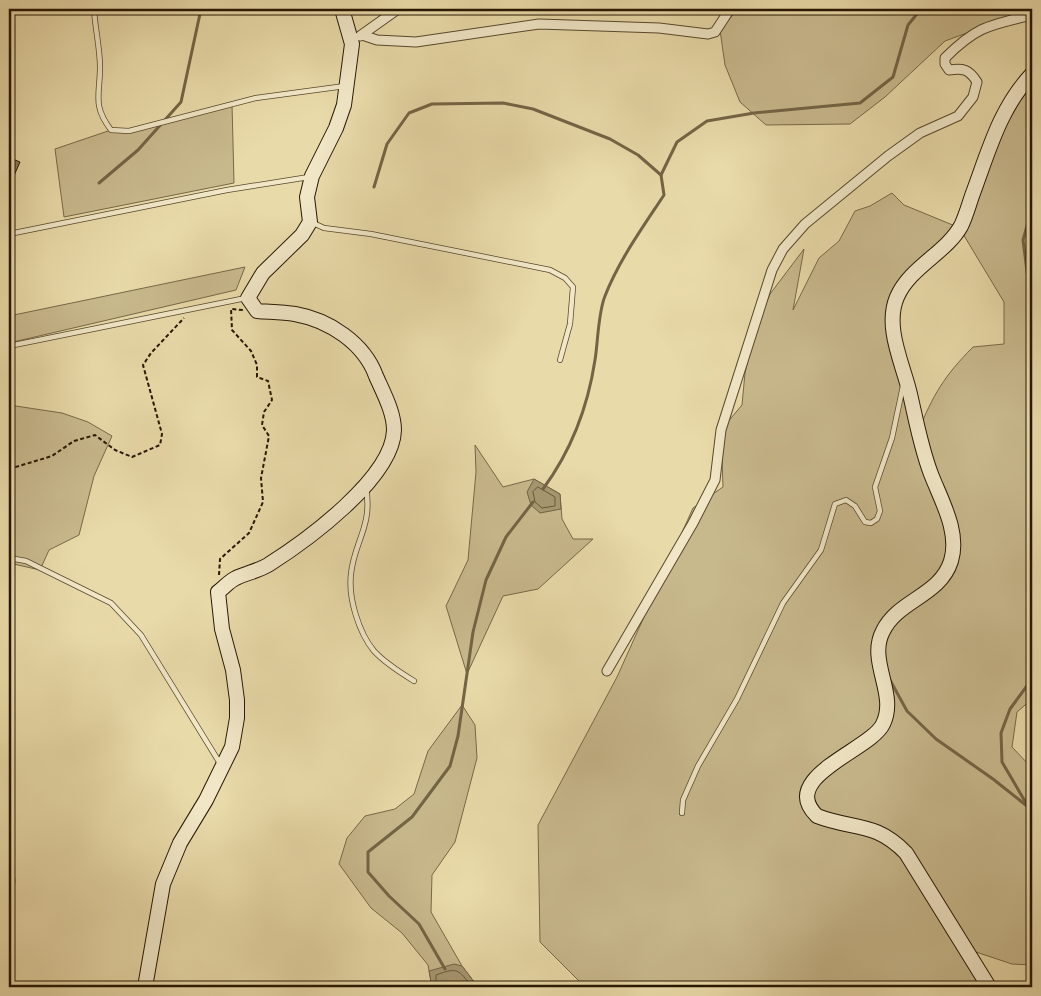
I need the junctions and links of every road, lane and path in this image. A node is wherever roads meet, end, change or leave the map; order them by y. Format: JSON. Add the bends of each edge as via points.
{"nodes":[{"id":1,"x":94,"y":9,"type":"edge"},
{"id":2,"x":342,"y":9,"type":"edge"},
{"id":3,"x":398,"y":9,"type":"edge"},
{"id":4,"x":730,"y":9,"type":"edge"},
{"id":5,"x":1024,"y":9,"type":"edge"},
{"id":6,"x":1032,"y":14,"type":"edge"},
{"id":7,"x":357,"y":39,"type":"junction"},
{"id":8,"x":1032,"y":74,"type":"edge"},
{"id":9,"x":346,"y":86,"type":"junction"},
{"id":10,"x":312,"y":176,"type":"junction"},
{"id":11,"x":310,"y":222,"type":"junction"},
{"id":12,"x":9,"y":234,"type":"edge"},
{"id":13,"x":248,"y":298,"type":"junction"},
{"id":14,"x":197,"y":308,"type":"junction"},
{"id":15,"x":257,"y":311,"type":"junction"},
{"id":16,"x":9,"y":346,"type":"edge"},
{"id":17,"x":560,"y":360,"type":"dead end"},
{"id":18,"x":905,"y":379,"type":"junction"},
{"id":19,"x":9,"y":469,"type":"edge"},
{"id":20,"x":366,"y":487,"type":"junction"},
{"id":21,"x":9,"y":558,"type":"edge"},
{"id":22,"x":218,"y":592,"type":"junction"},
{"id":23,"x":607,"y":671,"type":"dead end"},
{"id":24,"x":414,"y":681,"type":"dead end"},
{"id":25,"x":223,"y":768,"type":"junction"},
{"id":26,"x":682,"y":813,"type":"dead end"},
{"id":27,"x":145,"y":987,"type":"edge"},
{"id":28,"x":989,"y":987,"type":"edge"}],
"edges":[{"from":1,"to":9,"type":"lane","via":[[100,66],[98,105],[111,130],[129,131],[256,98]]},
{"from":2,"to":7,"type":"street"},
{"from":3,"to":7,"type":"street"},
{"from":4,"to":7,"type":"street","via":[[715,32],[708,34],[659,28],[540,24],[416,42]]},
{"from":5,"to":6,"type":"street"},
{"from":6,"to":23,"type":"street","via":[[985,26],[962,41],[945,58],[945,64],[949,70],[964,68],[977,82],[973,97],[958,116],[920,133],[888,156],[805,224],[783,249],[772,270],[721,430],[715,480]]},
{"from":7,"to":9,"type":"street"},
{"from":8,"to":18,"type":"street","via":[[1007,105],[960,226],[907,282],[898,296],[893,312],[894,331]]},
{"from":9,"to":10,"type":"street","via":[[336,128]]},
{"from":10,"to":11,"type":"street","via":[[307,197]]},
{"from":10,"to":12,"type":"lane"},
{"from":11,"to":13,"type":"street","via":[[302,235],[263,273]]},
{"from":11,"to":17,"type":"lane","via":[[324,228],[468,252],[550,270],[566,278],[573,287],[570,324]]},
{"from":13,"to":14,"type":"lane"},
{"from":13,"to":15,"type":"street"},
{"from":14,"to":16,"type":"lane"},
{"from":14,"to":19,"type":"path","via":[[170,332],[143,365],[162,434],[160,445],[132,457],[115,450],[95,435],[74,441],[52,456]]},
{"from":15,"to":20,"type":"street","via":[[296,314],[323,323],[360,349],[373,366],[392,414],[394,429],[393,443],[382,467]]},
{"from":15,"to":22,"type":"path","via":[[231,309],[230,322],[232,330],[251,351],[257,377],[268,381],[272,400],[264,412],[262,426],[269,436],[261,478],[263,502],[249,533],[220,559]]},
{"from":18,"to":26,"type":"lane","via":[[892,438],[875,488],[880,511],[877,519],[865,522],[855,506],[846,500],[835,504],[821,550],[783,603],[737,699],[698,766],[683,800]]},
{"from":18,"to":28,"type":"street","via":[[930,472],[946,509],[954,550],[942,577],[925,595],[903,607],[883,631],[878,645],[887,700],[883,724],[874,737],[819,775],[808,791],[808,802],[810,810],[817,816],[865,827],[894,840],[917,870]]},
{"from":20,"to":22,"type":"street","via":[[265,567],[234,579]]},
{"from":20,"to":24,"type":"lane","via":[[368,502],[364,532],[351,574],[360,625],[374,651]]},
{"from":21,"to":25,"type":"lane","via":[[26,561],[112,603],[141,635]]},
{"from":22,"to":25,"type":"street","via":[[237,700],[232,747]]},
{"from":25,"to":27,"type":"street","via":[[180,843],[163,884]]}]}
